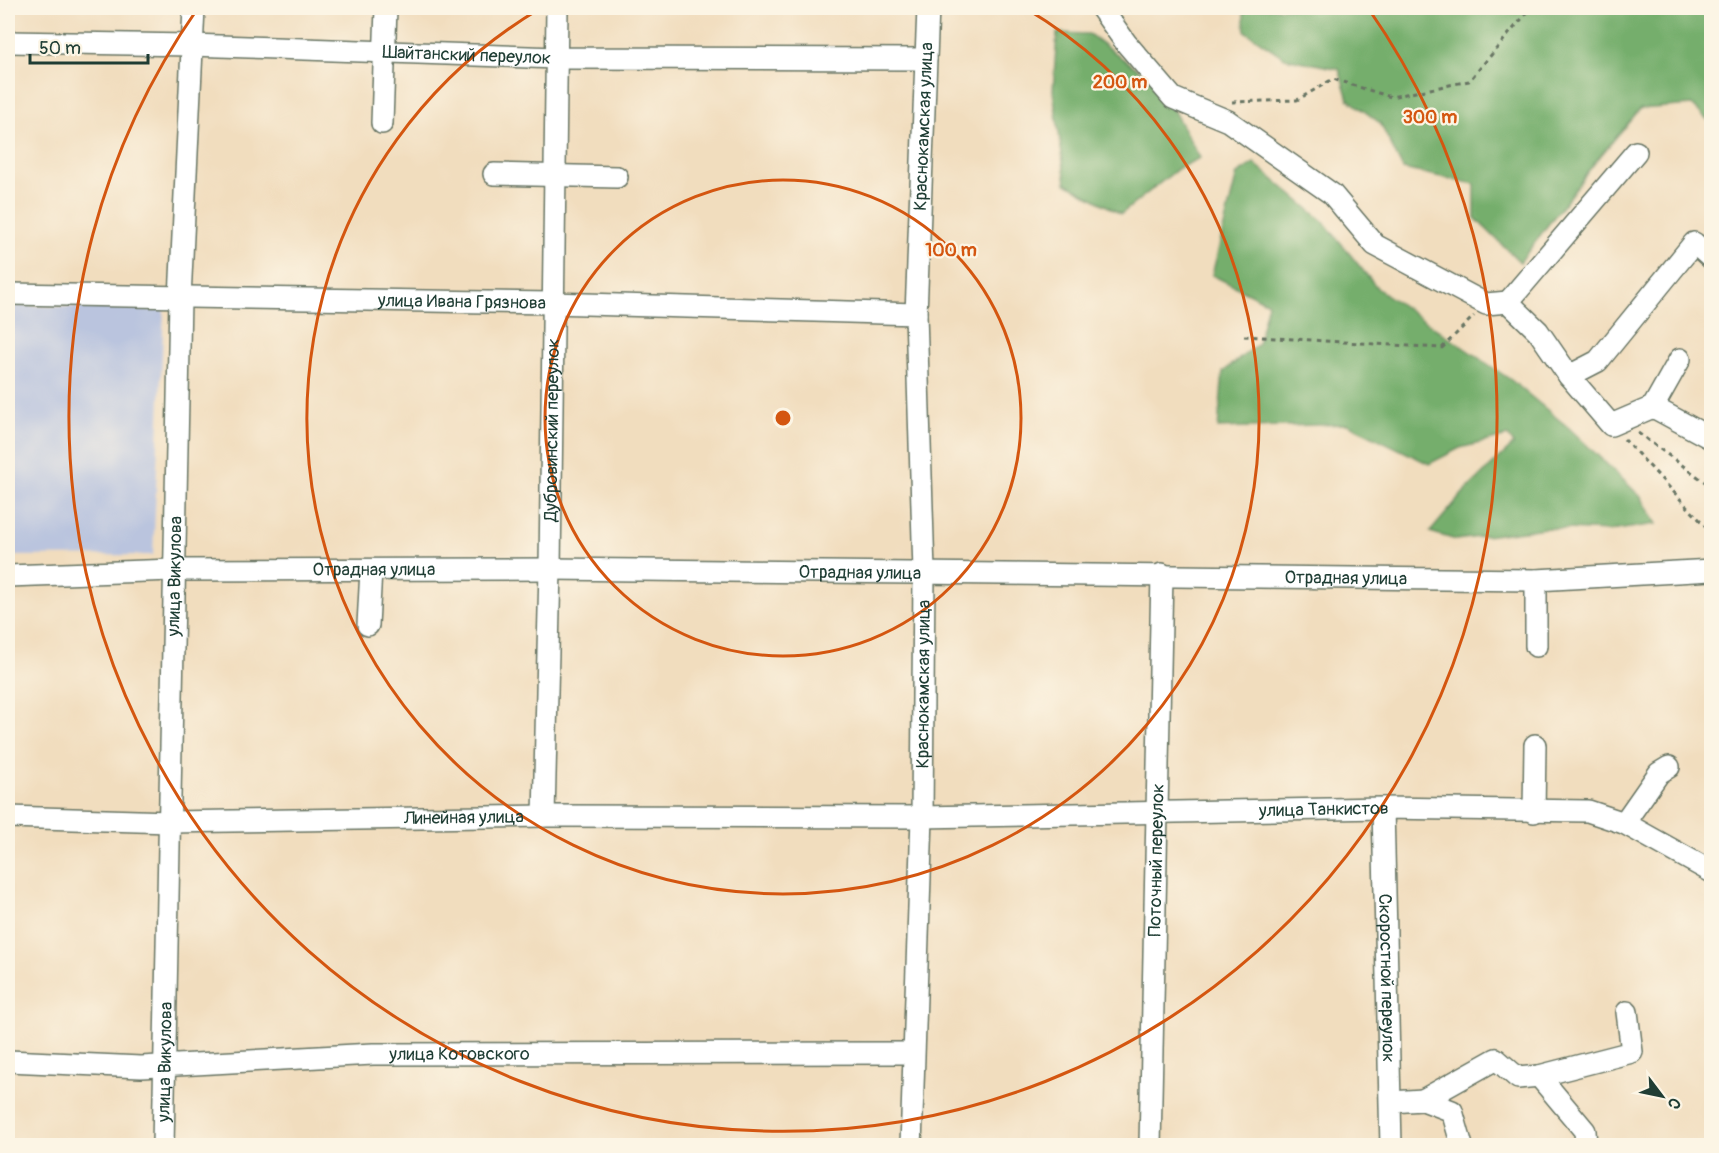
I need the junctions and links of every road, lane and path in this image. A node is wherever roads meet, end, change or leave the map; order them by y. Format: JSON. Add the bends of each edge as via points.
{"nodes":[{"id":1,"x":194,"y":8,"type":"edge"},
{"id":2,"x":386,"y":8,"type":"edge"},
{"id":3,"x":557,"y":8,"type":"edge"},
{"id":4,"x":928,"y":8,"type":"edge"},
{"id":5,"x":1101,"y":8,"type":"edge"},
{"id":6,"x":1531,"y":8,"type":"edge"},
{"id":7,"x":8,"y":42,"type":"edge"},
{"id":8,"x":191,"y":45,"type":"junction"},
{"id":9,"x":384,"y":52,"type":"junction"},
{"id":10,"x":556,"y":58,"type":"junction"},
{"id":11,"x":926,"y":59,"type":"junction"},
{"id":12,"x":1212,"y":114,"type":"junction"},
{"id":13,"x":382,"y":123,"type":"dead end"},
{"id":14,"x":1636,"y":152,"type":"dead end"},
{"id":15,"x":494,"y":174,"type":"dead end"},
{"id":16,"x":554,"y":175,"type":"junction"},
{"id":17,"x":617,"y":177,"type":"dead end"},
{"id":18,"x":1712,"y":259,"type":"edge"},
{"id":19,"x":8,"y":294,"type":"edge"},
{"id":20,"x":180,"y":298,"type":"junction"},
{"id":21,"x":1508,"y":302,"type":"junction"},
{"id":22,"x":552,"y":303,"type":"junction"},
{"id":23,"x":1486,"y":304,"type":"junction"},
{"id":24,"x":916,"y":315,"type":"junction"},
{"id":25,"x":1244,"y":336,"type":"dead end"},
{"id":26,"x":1680,"y":359,"type":"dead end"},
{"id":27,"x":1569,"y":376,"type":"junction"},
{"id":28,"x":1653,"y":407,"type":"junction"},
{"id":29,"x":1617,"y":423,"type":"junction"},
{"id":30,"x":1712,"y":439,"type":"edge"},
{"id":31,"x":1712,"y":487,"type":"edge"},
{"id":32,"x":1712,"y":522,"type":"edge"},
{"id":33,"x":1710,"y":532,"type":"edge"},
{"id":34,"x":550,"y":569,"type":"junction"},
{"id":35,"x":173,"y":570,"type":"junction"},
{"id":36,"x":371,"y":570,"type":"junction"},
{"id":37,"x":1712,"y":570,"type":"edge"},
{"id":38,"x":924,"y":572,"type":"junction"},
{"id":39,"x":1162,"y":574,"type":"junction"},
{"id":40,"x":8,"y":576,"type":"edge"},
{"id":41,"x":1536,"y":580,"type":"junction"},
{"id":42,"x":368,"y":625,"type":"dead end"},
{"id":43,"x":1536,"y":646,"type":"dead end"},
{"id":44,"x":1534,"y":745,"type":"dead end"},
{"id":45,"x":1669,"y":767,"type":"dead end"},
{"id":46,"x":1383,"y":808,"type":"junction"},
{"id":47,"x":1159,"y":811,"type":"junction"},
{"id":48,"x":1534,"y":812,"type":"junction"},
{"id":49,"x":544,"y":816,"type":"junction"},
{"id":50,"x":8,"y":817,"type":"edge"},
{"id":51,"x":922,"y":817,"type":"junction"},
{"id":52,"x":170,"y":822,"type":"junction"},
{"id":53,"x":1624,"y":823,"type":"junction"},
{"id":54,"x":1712,"y":872,"type":"edge"},
{"id":55,"x":1628,"y":1012,"type":"dead end"},
{"id":56,"x":912,"y":1053,"type":"junction"},
{"id":57,"x":8,"y":1061,"type":"edge"},
{"id":58,"x":167,"y":1066,"type":"junction"},
{"id":59,"x":1539,"y":1076,"type":"junction"},
{"id":60,"x":1423,"y":1100,"type":"junction"},
{"id":61,"x":1392,"y":1102,"type":"junction"},
{"id":62,"x":163,"y":1146,"type":"edge"},
{"id":63,"x":910,"y":1146,"type":"edge"},
{"id":64,"x":1150,"y":1146,"type":"edge"},
{"id":65,"x":1391,"y":1146,"type":"edge"},
{"id":66,"x":1462,"y":1146,"type":"edge"},
{"id":67,"x":1586,"y":1146,"type":"edge"}],
"edges":[{"from":1,"to":8,"type":"street","name":"улица Викулова"},
{"from":2,"to":9,"type":"street"},
{"from":3,"to":10,"type":"street","name":"Дубровинский переулок"},
{"from":4,"to":11,"type":"street","name":"Краснокамская улица"},
{"from":5,"to":12,"type":"street","via":[[1173,98]]},
{"from":6,"to":12,"type":"path","via":[[1469,81],[1391,98],[1333,79],[1297,100],[1223,102]]},
{"from":7,"to":8,"type":"street","name":"Шайтанский переулок"},
{"from":8,"to":9,"type":"street","name":"Шайтанский переулок"},
{"from":8,"to":20,"type":"street","name":"улица Викулова"},
{"from":9,"to":10,"type":"street","name":"Шайтанский переулок"},
{"from":9,"to":13,"type":"street"},
{"from":10,"to":11,"type":"street","name":"Шайтанский переулок"},
{"from":10,"to":16,"type":"street","name":"Дубровинский переулок"},
{"from":11,"to":24,"type":"street","name":"Краснокамская улица"},
{"from":12,"to":23,"type":"street","via":[[1228,121],[1332,194],[1376,245]]},
{"from":14,"to":21,"type":"street"},
{"from":15,"to":16,"type":"street"},
{"from":16,"to":17,"type":"street"},
{"from":16,"to":22,"type":"street","name":"Дубровинский переулок"},
{"from":18,"to":27,"type":"street","via":[[1694,243],[1598,361]]},
{"from":19,"to":20,"type":"street","name":"улица Ивана Грязнова"},
{"from":20,"to":22,"type":"street","name":"улица Ивана Грязнова"},
{"from":20,"to":35,"type":"street","name":"улица Викулова"},
{"from":21,"to":23,"type":"street"},
{"from":21,"to":27,"type":"street","via":[[1538,332]]},
{"from":22,"to":24,"type":"street","name":"улица Ивана Грязнова"},
{"from":22,"to":34,"type":"street","name":"Дубровинский переулок"},
{"from":23,"to":25,"type":"path","via":[[1442,348]]},
{"from":24,"to":38,"type":"street","name":"Краснокамская улица"},
{"from":26,"to":28,"type":"street"},
{"from":27,"to":29,"type":"street"},
{"from":28,"to":29,"type":"street"},
{"from":28,"to":30,"type":"street"},
{"from":29,"to":31,"type":"path"},
{"from":29,"to":33,"type":"path"},
{"from":32,"to":33,"type":"path"},
{"from":34,"to":36,"type":"street","name":"Отрадная улица"},
{"from":34,"to":38,"type":"street","name":"Отрадная улица"},
{"from":34,"to":49,"type":"street","name":"Дубровинский переулок"},
{"from":35,"to":36,"type":"street","name":"Отрадная улица"},
{"from":35,"to":40,"type":"street","name":"Отрадная улица"},
{"from":35,"to":52,"type":"street","name":"улица Викулова"},
{"from":36,"to":42,"type":"street"},
{"from":37,"to":41,"type":"street","name":"Отрадная улица"},
{"from":38,"to":39,"type":"street","name":"Отрадная улица"},
{"from":38,"to":51,"type":"street","name":"Краснокамская улица"},
{"from":39,"to":41,"type":"street","name":"Отрадная улица"},
{"from":39,"to":47,"type":"street","name":"Поточный переулок"},
{"from":41,"to":43,"type":"street"},
{"from":44,"to":48,"type":"street"},
{"from":45,"to":53,"type":"street","via":[[1659,773]]},
{"from":46,"to":47,"type":"street","name":"улица Танкистов"},
{"from":46,"to":48,"type":"street","name":"улица Танкистов"},
{"from":46,"to":61,"type":"street","name":"Скоростной переулок"},
{"from":47,"to":51,"type":"street","name":"улица Танкистов"},
{"from":47,"to":64,"type":"street","name":"Поточный переулок"},
{"from":48,"to":53,"type":"street","name":"улица Танкистов","via":[[1588,812]]},
{"from":49,"to":51,"type":"street","name":"Линейная улица"},
{"from":49,"to":52,"type":"street","name":"Линейная улица"},
{"from":50,"to":52,"type":"street","name":"Линейная улица"},
{"from":51,"to":56,"type":"street","name":"Краснокамская улица"},
{"from":52,"to":58,"type":"street","name":"улица Викулова"},
{"from":53,"to":54,"type":"street","name":"улица Танкистов"},
{"from":55,"to":59,"type":"street","via":[[1632,1052]]},
{"from":56,"to":58,"type":"street","name":"улица Котовского","via":[[373,1054]]},
{"from":56,"to":63,"type":"street","name":"Краснокамская улица"},
{"from":57,"to":58,"type":"street","name":"улица Котовского"},
{"from":58,"to":62,"type":"street","name":"улица Викулова"},
{"from":59,"to":60,"type":"street","via":[[1518,1078],[1496,1059]]},
{"from":59,"to":67,"type":"street","via":[[1585,1131]]},
{"from":60,"to":61,"type":"street"},
{"from":60,"to":66,"type":"street","via":[[1452,1111]]},
{"from":61,"to":65,"type":"street","name":"Скоростной переулок"}]}
